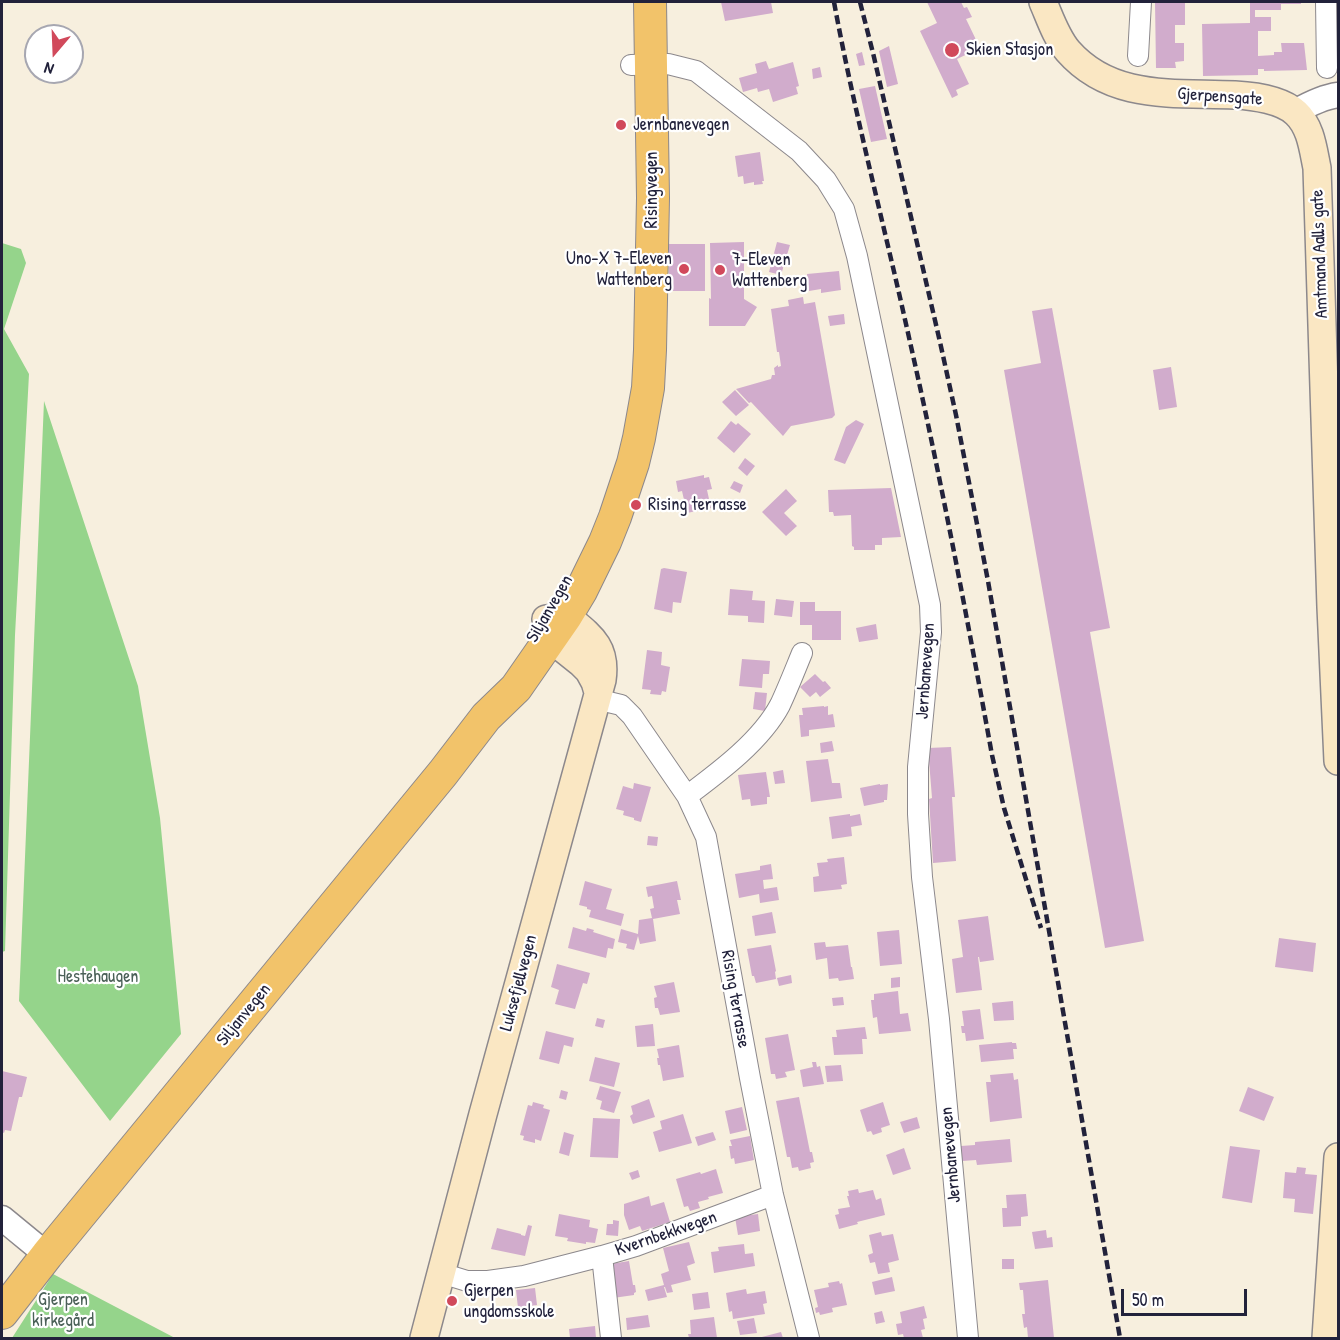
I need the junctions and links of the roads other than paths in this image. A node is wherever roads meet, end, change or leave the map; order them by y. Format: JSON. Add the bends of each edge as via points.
{"nodes":[{"id":1,"x":630,"y":2,"type":"edge"},
{"id":2,"x":650,"y":2,"type":"edge"},
{"id":3,"x":1043,"y":2,"type":"edge"},
{"id":4,"x":1141,"y":2,"type":"edge"},
{"id":5,"x":1326,"y":2,"type":"edge"},
{"id":6,"x":1138,"y":56,"type":"dead end"},
{"id":7,"x":641,"y":65,"type":"junction"},
{"id":8,"x":1327,"y":68,"type":"dead end"},
{"id":9,"x":1338,"y":95,"type":"edge"},
{"id":10,"x":1295,"y":112,"type":"junction"},
{"id":11,"x":1330,"y":296,"type":"edge"},
{"id":12,"x":610,"y":506,"type":"joint"},
{"id":13,"x":555,"y":625,"type":"junction"},
{"id":14,"x":802,"y":653,"type":"dead end"},
{"id":15,"x":597,"y":696,"type":"junction"},
{"id":16,"x":1338,"y":761,"type":"edge"},
{"id":17,"x":687,"y":795,"type":"junction"},
{"id":18,"x":1338,"y":1157,"type":"edge"},
{"id":19,"x":773,"y":1195,"type":"junction"},
{"id":20,"x":2,"y":1218,"type":"edge"},
{"id":21,"x":47,"y":1255,"type":"junction"},
{"id":22,"x":602,"y":1256,"type":"junction"},
{"id":23,"x":441,"y":1273,"type":"junction"},
{"id":24,"x":2,"y":1313,"type":"edge"},
{"id":25,"x":423,"y":1338,"type":"edge"},
{"id":26,"x":611,"y":1338,"type":"edge"},
{"id":27,"x":809,"y":1338,"type":"edge"},
{"id":28,"x":968,"y":1338,"type":"edge"},
{"id":29,"x":1326,"y":1338,"type":"edge"}],
"edges":[{"from":1,"to":7,"type":"main road","name":"Risingvegen"},
{"from":2,"to":7,"type":"main road","name":"Risingvegen"},
{"from":3,"to":10,"type":"main road","name":"Gjerpensgate","via":[[1067,50],[1096,75],[1148,92],[1251,95]]},
{"from":4,"to":6,"type":"street"},
{"from":5,"to":8,"type":"street"},
{"from":7,"to":12,"type":"main road","name":"Risingvegen","via":[[633,114],[630,386]]},
{"from":7,"to":28,"type":"street","name":"Jernbanevegen","via":[[668,64],[696,71],[799,151],[826,180],[844,209],[857,256],[930,605],[918,814]]},
{"from":9,"to":10,"type":"street"},
{"from":10,"to":11,"type":"main road","name":"Amtmand Aalls gate","via":[[1306,126],[1317,168]]},
{"from":11,"to":16,"type":"main road","name":"Amtmand Aalls gate","via":[[1331,607]]},
{"from":12,"to":13,"type":"main road","name":"Siljanvegen","via":[[576,563]]},
{"from":13,"to":15,"type":"main road","via":[[589,671]]},
{"from":13,"to":21,"type":"main road","name":"Siljanvegen","via":[[505,682],[486,717],[442,773]]},
{"from":14,"to":17,"type":"street","via":[[779,706],[761,731],[724,768]]},
{"from":15,"to":17,"type":"street","name":"Rising terrasse","via":[[621,705],[632,716]]},
{"from":15,"to":23,"type":"main road","name":"Luksefjellvegen"},
{"from":17,"to":19,"type":"street","name":"Rising terrasse","via":[[706,837]]},
{"from":18,"to":29,"type":"main road"},
{"from":19,"to":22,"type":"street","name":"Kvernbekkvegen"},
{"from":19,"to":27,"type":"street","name":"Rising terrasse"},
{"from":20,"to":21,"type":"street"},
{"from":21,"to":24,"type":"main road","name":"Siljanvegen"},
{"from":22,"to":23,"type":"street","via":[[488,1281],[467,1281]]},
{"from":22,"to":26,"type":"street","name":"Kvernbekkvegen"},
{"from":23,"to":25,"type":"main road","name":"Luksefjellvegen"}]}
